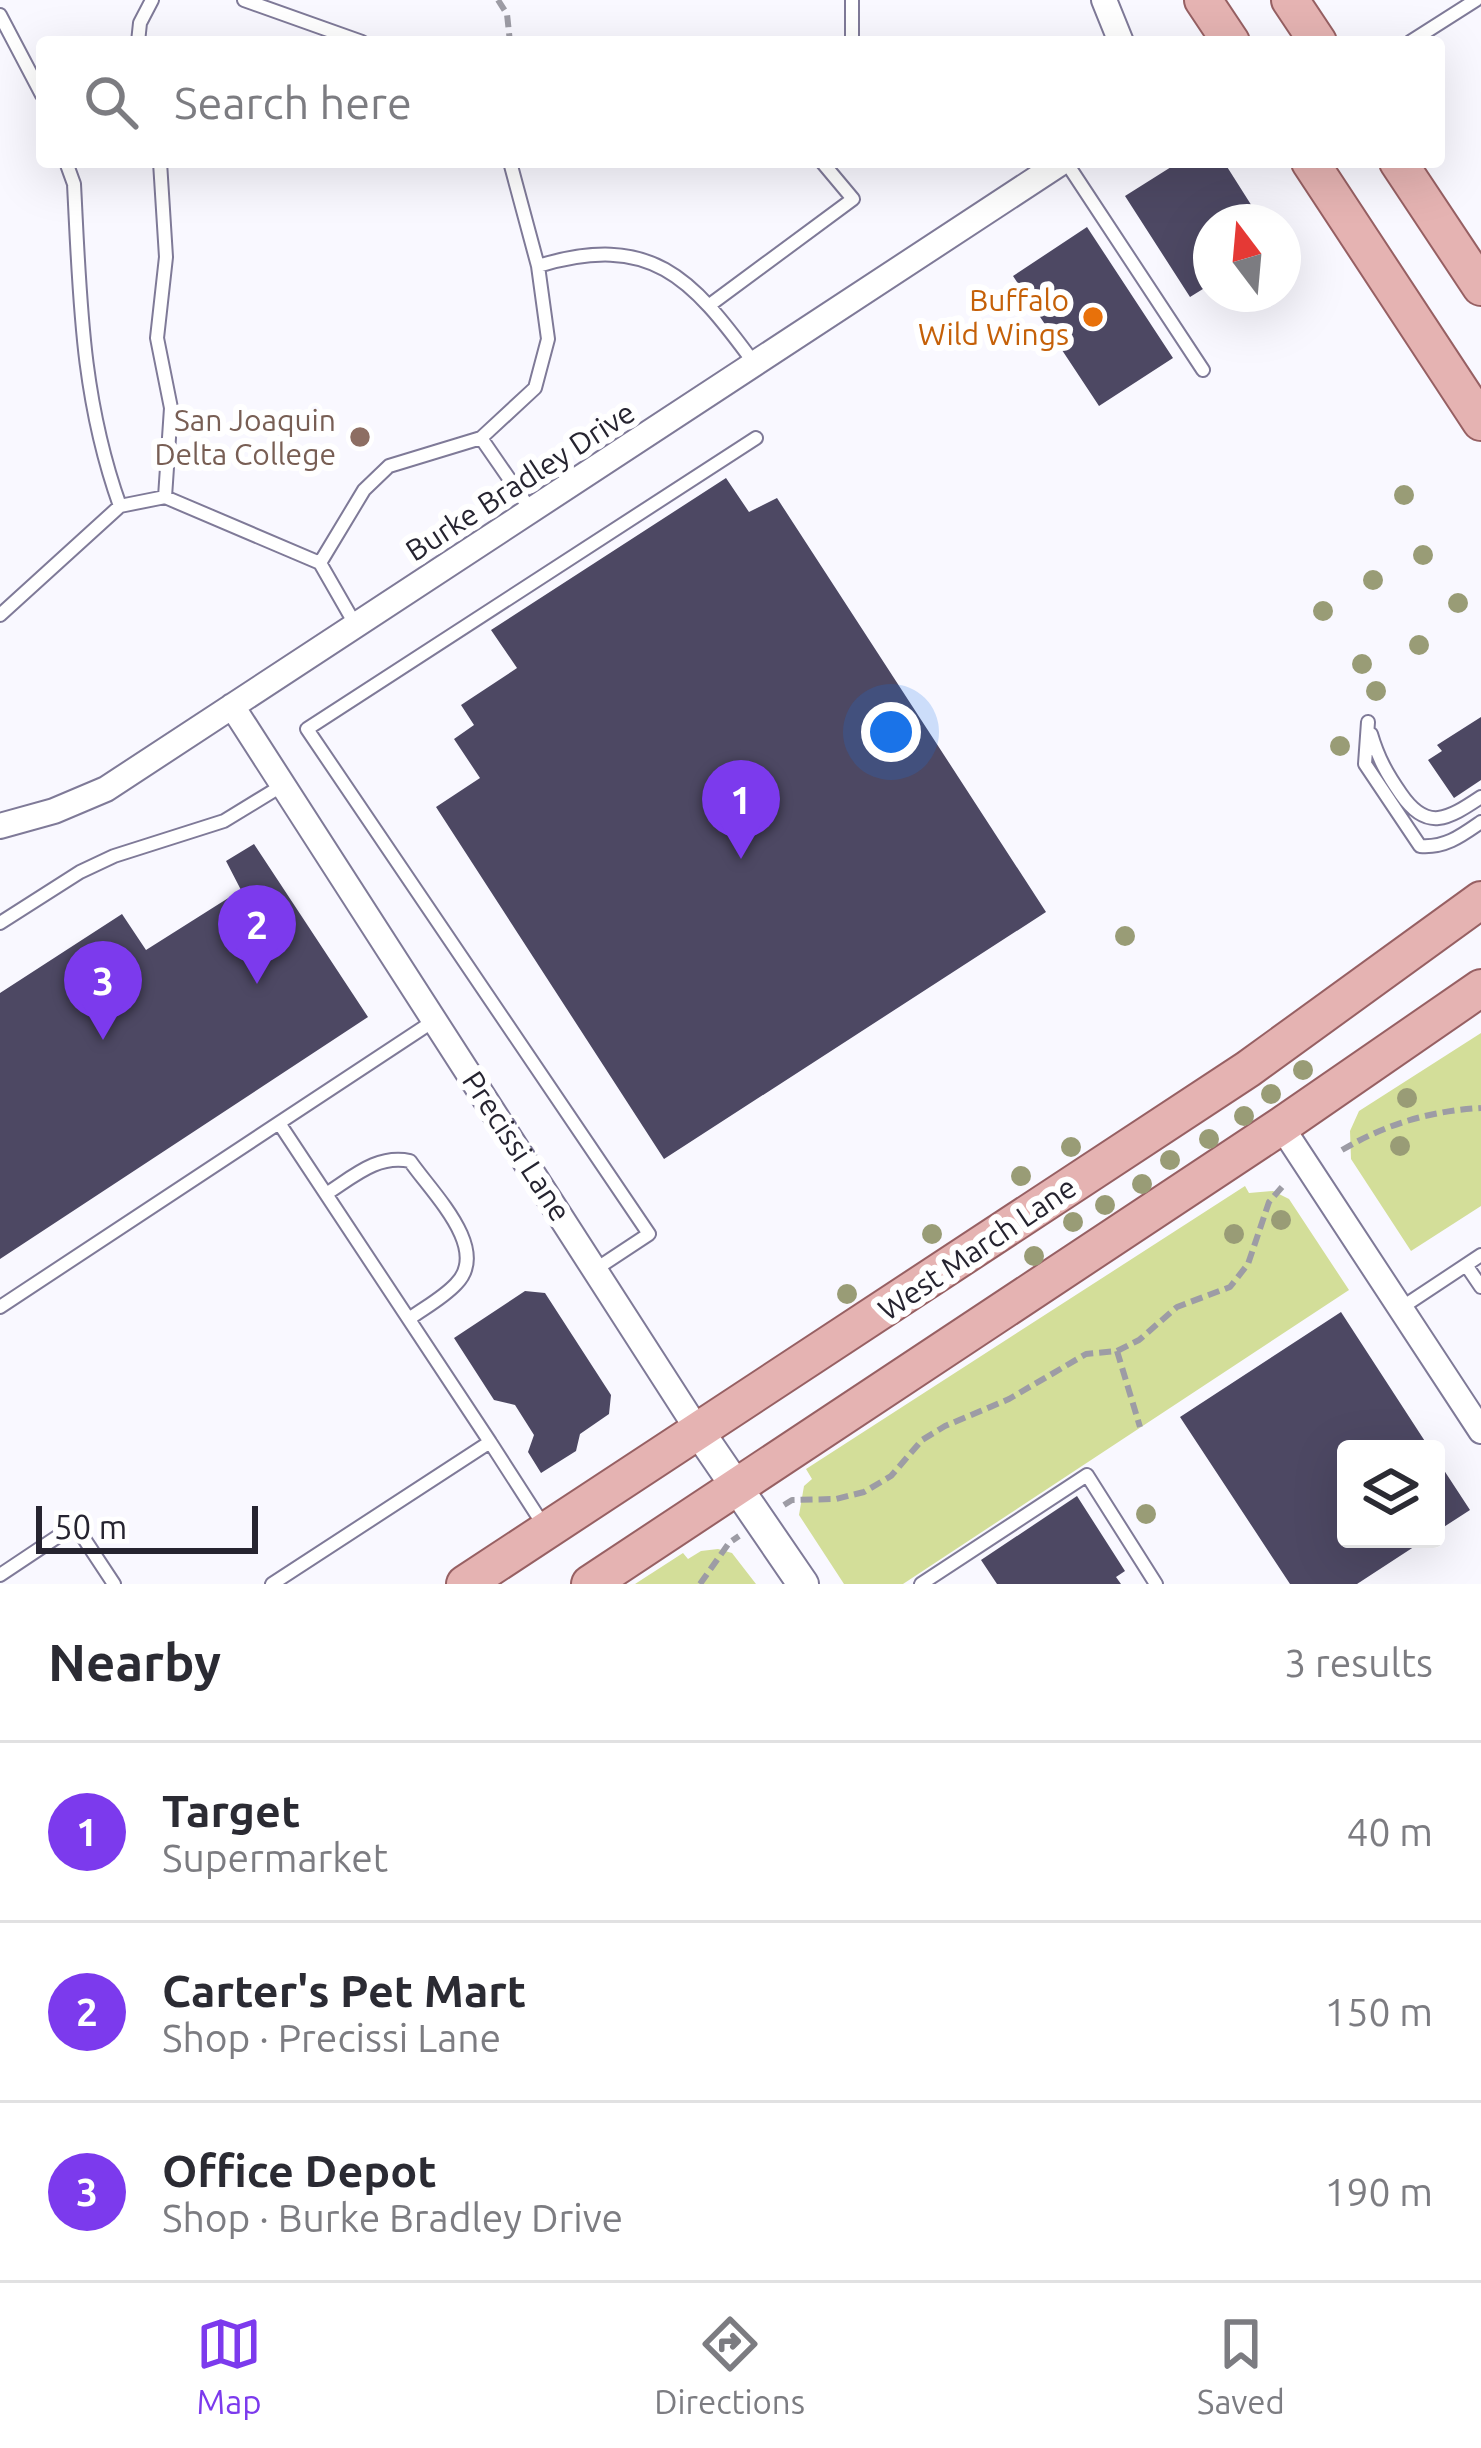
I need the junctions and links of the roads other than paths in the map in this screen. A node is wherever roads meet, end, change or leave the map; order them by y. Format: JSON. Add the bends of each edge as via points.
{"nodes":[{"id":1,"x":152,"y":0,"type":"edge"},
{"id":2,"x":244,"y":0,"type":"edge"},
{"id":3,"x":852,"y":0,"type":"edge"},
{"id":4,"x":1104,"y":0,"type":"edge"},
{"id":5,"x":1203,"y":0,"type":"edge"},
{"id":6,"x":1290,"y":0,"type":"edge"},
{"id":7,"x":1476,"y":0,"type":"edge"},
{"id":8,"x":0,"y":15,"type":"edge"},
{"id":9,"x":139,"y":36,"type":"edge"},
{"id":10,"x":345,"y":36,"type":"edge"},
{"id":11,"x":852,"y":36,"type":"edge"},
{"id":12,"x":1118,"y":36,"type":"edge"},
{"id":13,"x":1227,"y":36,"type":"edge"},
{"id":14,"x":1314,"y":36,"type":"edge"},
{"id":15,"x":1419,"y":36,"type":"edge"},
{"id":16,"x":36,"y":83,"type":"edge"},
{"id":17,"x":68,"y":168,"type":"edge"},
{"id":18,"x":160,"y":168,"type":"edge"},
{"id":19,"x":512,"y":168,"type":"edge"},
{"id":20,"x":827,"y":168,"type":"edge"},
{"id":21,"x":1055,"y":168,"type":"edge"},
{"id":22,"x":1068,"y":168,"type":"edge"},
{"id":23,"x":1314,"y":168,"type":"edge"},
{"id":24,"x":1402,"y":168,"type":"edge"},
{"id":25,"x":538,"y":266,"type":"junction"},
{"id":26,"x":1481,"y":286,"type":"edge"},
{"id":27,"x":711,"y":304,"type":"junction"},
{"id":28,"x":754,"y":363,"type":"junction"},
{"id":29,"x":1203,"y":370,"type":"dead end"},
{"id":30,"x":1481,"y":422,"type":"edge"},
{"id":31,"x":481,"y":438,"type":"junction"},
{"id":32,"x":756,"y":438,"type":"dead end"},
{"id":33,"x":165,"y":497,"type":"junction"},
{"id":34,"x":120,"y":506,"type":"junction"},
{"id":35,"x":530,"y":509,"type":"junction"},
{"id":36,"x":320,"y":563,"type":"junction"},
{"id":37,"x":0,"y":615,"type":"edge"},
{"id":38,"x":356,"y":626,"type":"junction"},
{"id":39,"x":232,"y":706,"type":"junction"},
{"id":40,"x":284,"y":785,"type":"junction"},
{"id":41,"x":1481,"y":797,"type":"edge"},
{"id":42,"x":1481,"y":822,"type":"edge"},
{"id":43,"x":0,"y":826,"type":"edge"},
{"id":44,"x":1481,"y":900,"type":"edge"},
{"id":45,"x":0,"y":922,"type":"edge"},
{"id":46,"x":1481,"y":988,"type":"edge"},
{"id":47,"x":436,"y":1019,"type":"junction"},
{"id":48,"x":279,"y":1123,"type":"junction"},
{"id":49,"x":1281,"y":1126,"type":"junction"},
{"id":50,"x":326,"y":1194,"type":"junction"},
{"id":51,"x":1481,"y":1255,"type":"edge"},
{"id":52,"x":1466,"y":1265,"type":"junction"},
{"id":53,"x":596,"y":1269,"type":"junction"},
{"id":54,"x":1481,"y":1287,"type":"edge"},
{"id":55,"x":0,"y":1307,"type":"edge"},
{"id":56,"x":1400,"y":1308,"type":"junction"},
{"id":57,"x":409,"y":1318,"type":"junction"},
{"id":58,"x":1481,"y":1431,"type":"edge"},
{"id":59,"x":700,"y":1432,"type":"junction"},
{"id":60,"x":490,"y":1442,"type":"junction"},
{"id":61,"x":736,"y":1487,"type":"junction"},
{"id":62,"x":547,"y":1531,"type":"junction"},
{"id":63,"x":0,"y":1575,"type":"edge"},
{"id":64,"x":114,"y":1584,"type":"edge"},
{"id":65,"x":272,"y":1584,"type":"edge"},
{"id":66,"x":465,"y":1584,"type":"edge"},
{"id":67,"x":590,"y":1584,"type":"edge"},
{"id":68,"x":803,"y":1584,"type":"edge"},
{"id":69,"x":921,"y":1584,"type":"edge"},
{"id":70,"x":1156,"y":1584,"type":"edge"}],
"edges":[{"from":1,"to":9,"type":"lane"},
{"from":2,"to":10,"type":"lane"},
{"from":3,"to":11,"type":"lane"},
{"from":4,"to":12,"type":"street"},
{"from":5,"to":13,"type":"main road"},
{"from":6,"to":14,"type":"main road"},
{"from":7,"to":15,"type":"lane"},
{"from":8,"to":16,"type":"lane"},
{"from":17,"to":34,"type":"lane","via":[[81,341],[101,454]]},
{"from":18,"to":33,"type":"lane","via":[[166,257],[157,338],[171,408]]},
{"from":19,"to":25,"type":"lane"},
{"from":20,"to":27,"type":"lane","via":[[853,199]]},
{"from":21,"to":28,"type":"street","name":"Burke Bradley Drive"},
{"from":22,"to":29,"type":"lane"},
{"from":23,"to":30,"type":"main road"},
{"from":24,"to":26,"type":"main road"},
{"from":25,"to":27,"type":"lane","via":[[618,254],[667,267]]},
{"from":25,"to":31,"type":"lane","via":[[548,339],[535,388]]},
{"from":27,"to":28,"type":"lane"},
{"from":28,"to":35,"type":"street","name":"Burke Bradley Drive"},
{"from":31,"to":35,"type":"lane"},
{"from":31,"to":36,"type":"lane","via":[[389,466],[364,490]]},
{"from":32,"to":53,"type":"lane","via":[[307,730],[649,1234]]},
{"from":33,"to":34,"type":"lane"},
{"from":33,"to":36,"type":"lane"},
{"from":34,"to":37,"type":"lane"},
{"from":35,"to":38,"type":"street","name":"Burke Bradley Drive"},
{"from":36,"to":38,"type":"lane"},
{"from":38,"to":39,"type":"street","name":"Burke Bradley Drive"},
{"from":39,"to":40,"type":"street","name":"Precissi Lane"},
{"from":39,"to":43,"type":"street","name":"Burke Bradley Drive","via":[[106,788]]},
{"from":40,"to":45,"type":"lane","via":[[224,821],[114,856]]},
{"from":40,"to":47,"type":"street","name":"Precissi Lane"},
{"from":41,"to":42,"type":"lane","via":[[1441,818],[1414,813],[1379,763],[1368,722],[1365,764],[1420,846],[1454,841]]},
{"from":44,"to":59,"type":"main road","name":"West March Lane","via":[[1248,1069]]},
{"from":46,"to":49,"type":"main road"},
{"from":47,"to":48,"type":"lane"},
{"from":47,"to":53,"type":"street","name":"Precissi Lane"},
{"from":48,"to":50,"type":"lane"},
{"from":48,"to":55,"type":"lane"},
{"from":49,"to":56,"type":"street"},
{"from":49,"to":61,"type":"main road"},
{"from":50,"to":57,"type":"lane"},
{"from":50,"to":57,"type":"lane","via":[[377,1161],[410,1161],[468,1244],[470,1263],[457,1284]]},
{"from":51,"to":52,"type":"lane"},
{"from":52,"to":54,"type":"lane"},
{"from":52,"to":56,"type":"lane"},
{"from":53,"to":59,"type":"street","name":"Precissi Lane"},
{"from":56,"to":58,"type":"street"},
{"from":57,"to":60,"type":"lane"},
{"from":59,"to":61,"type":"street","name":"Precissi Lane"},
{"from":59,"to":62,"type":"main road","name":"West March Lane"},
{"from":60,"to":62,"type":"lane"},
{"from":60,"to":65,"type":"lane"},
{"from":61,"to":67,"type":"main road"},
{"from":61,"to":68,"type":"street","name":"Precissi Lane"},
{"from":62,"to":66,"type":"main road","name":"West March Lane"},
{"from":63,"to":64,"type":"lane","via":[[75,1525]]},
{"from":69,"to":70,"type":"lane","via":[[1087,1475]]}]}
